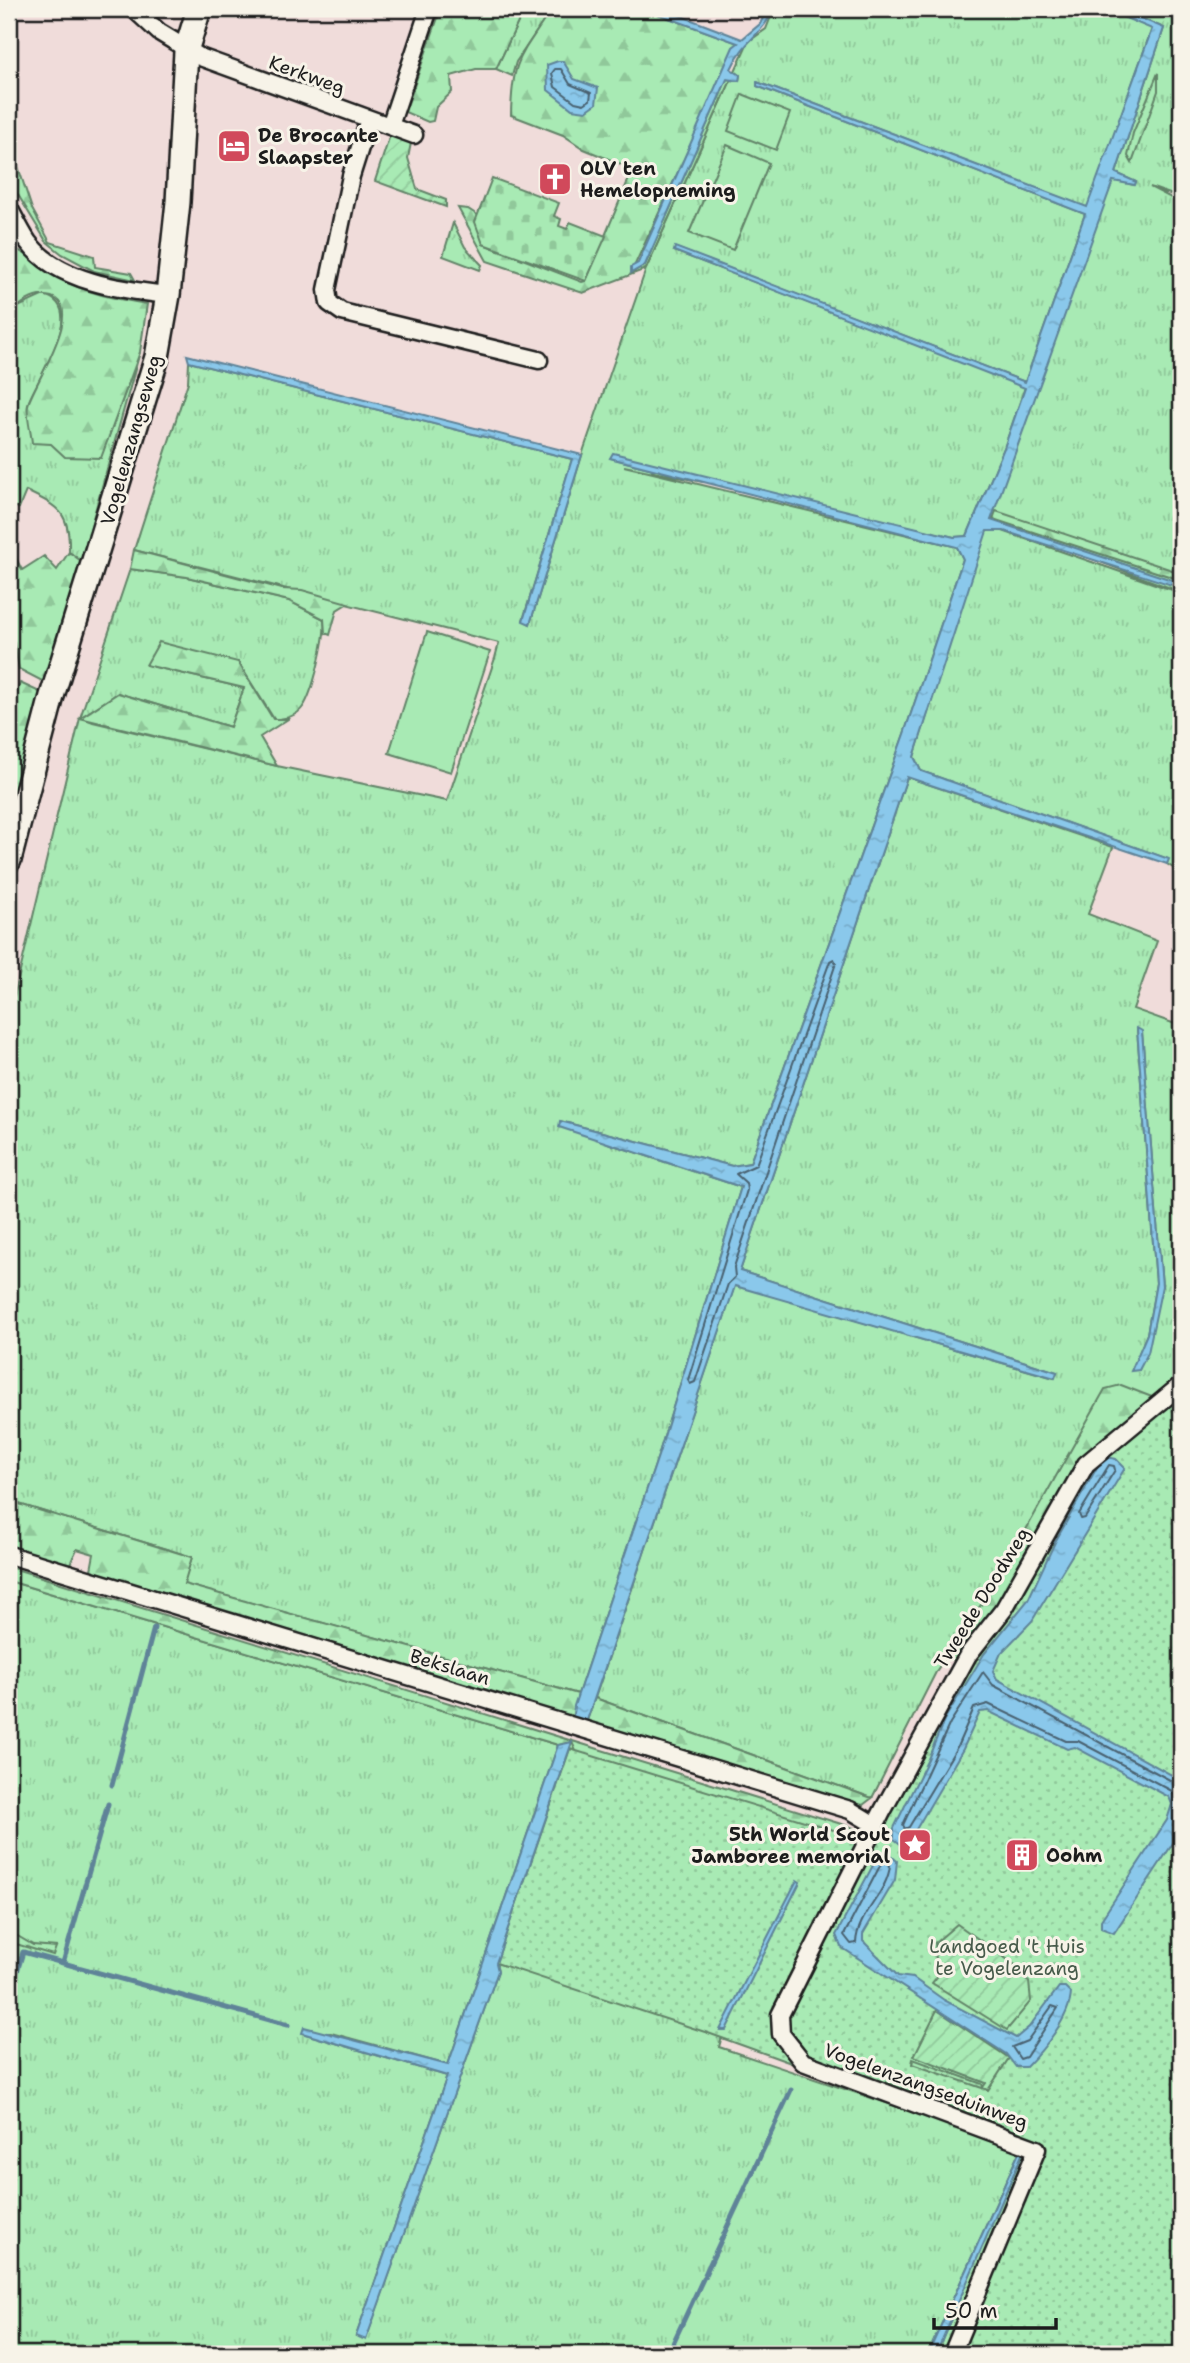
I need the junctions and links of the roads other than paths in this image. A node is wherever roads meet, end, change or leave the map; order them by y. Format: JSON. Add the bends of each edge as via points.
{"nodes":[{"id":1,"x":134,"y":9,"type":"edge"},
{"id":2,"x":199,"y":9,"type":"edge"},
{"id":3,"x":429,"y":9,"type":"edge"},
{"id":4,"x":186,"y":51,"type":"junction"},
{"id":5,"x":369,"y":119,"type":"junction"},
{"id":6,"x":390,"y":126,"type":"junction"},
{"id":7,"x":414,"y":135,"type":"dead end"},
{"id":8,"x":9,"y":208,"type":"edge"},
{"id":9,"x":168,"y":295,"type":"junction"},
{"id":10,"x":539,"y":360,"type":"dead end"},
{"id":11,"x":9,"y":860,"type":"edge"},
{"id":12,"x":1181,"y":1385,"type":"edge"},
{"id":13,"x":9,"y":1555,"type":"edge"},
{"id":14,"x":875,"y":1825,"type":"junction"},
{"id":15,"x":952,"y":2354,"type":"edge"}],
"edges":[{"from":1,"to":4,"type":"street","name":"Kerkweg"},
{"from":2,"to":4,"type":"main road","name":"Vogelenzangseweg"},
{"from":3,"to":6,"type":"street"},
{"from":4,"to":5,"type":"street","name":"Kerkweg"},
{"from":4,"to":9,"type":"main road","name":"Vogelenzangseweg"},
{"from":5,"to":6,"type":"street","name":"Kerkweg"},
{"from":5,"to":10,"type":"street","via":[[348,189],[327,289],[329,303],[342,312]]},
{"from":6,"to":7,"type":"street","name":"Kerkweg"},
{"from":8,"to":9,"type":"street","via":[[29,243],[57,266],[104,285]]},
{"from":9,"to":11,"type":"main road","name":"Vogelenzangseweg","via":[[149,390],[48,707]]},
{"from":12,"to":14,"type":"street","name":"Tweede Doodweg","via":[[1086,1464],[1004,1609],[968,1655]]},
{"from":13,"to":14,"type":"street","name":"Bekslaan","via":[[850,1810]]},
{"from":14,"to":15,"type":"street","name":"Vogelenzangseduinweg","via":[[780,2015],[781,2034],[803,2062],[829,2074],[1037,2149]]}]}
